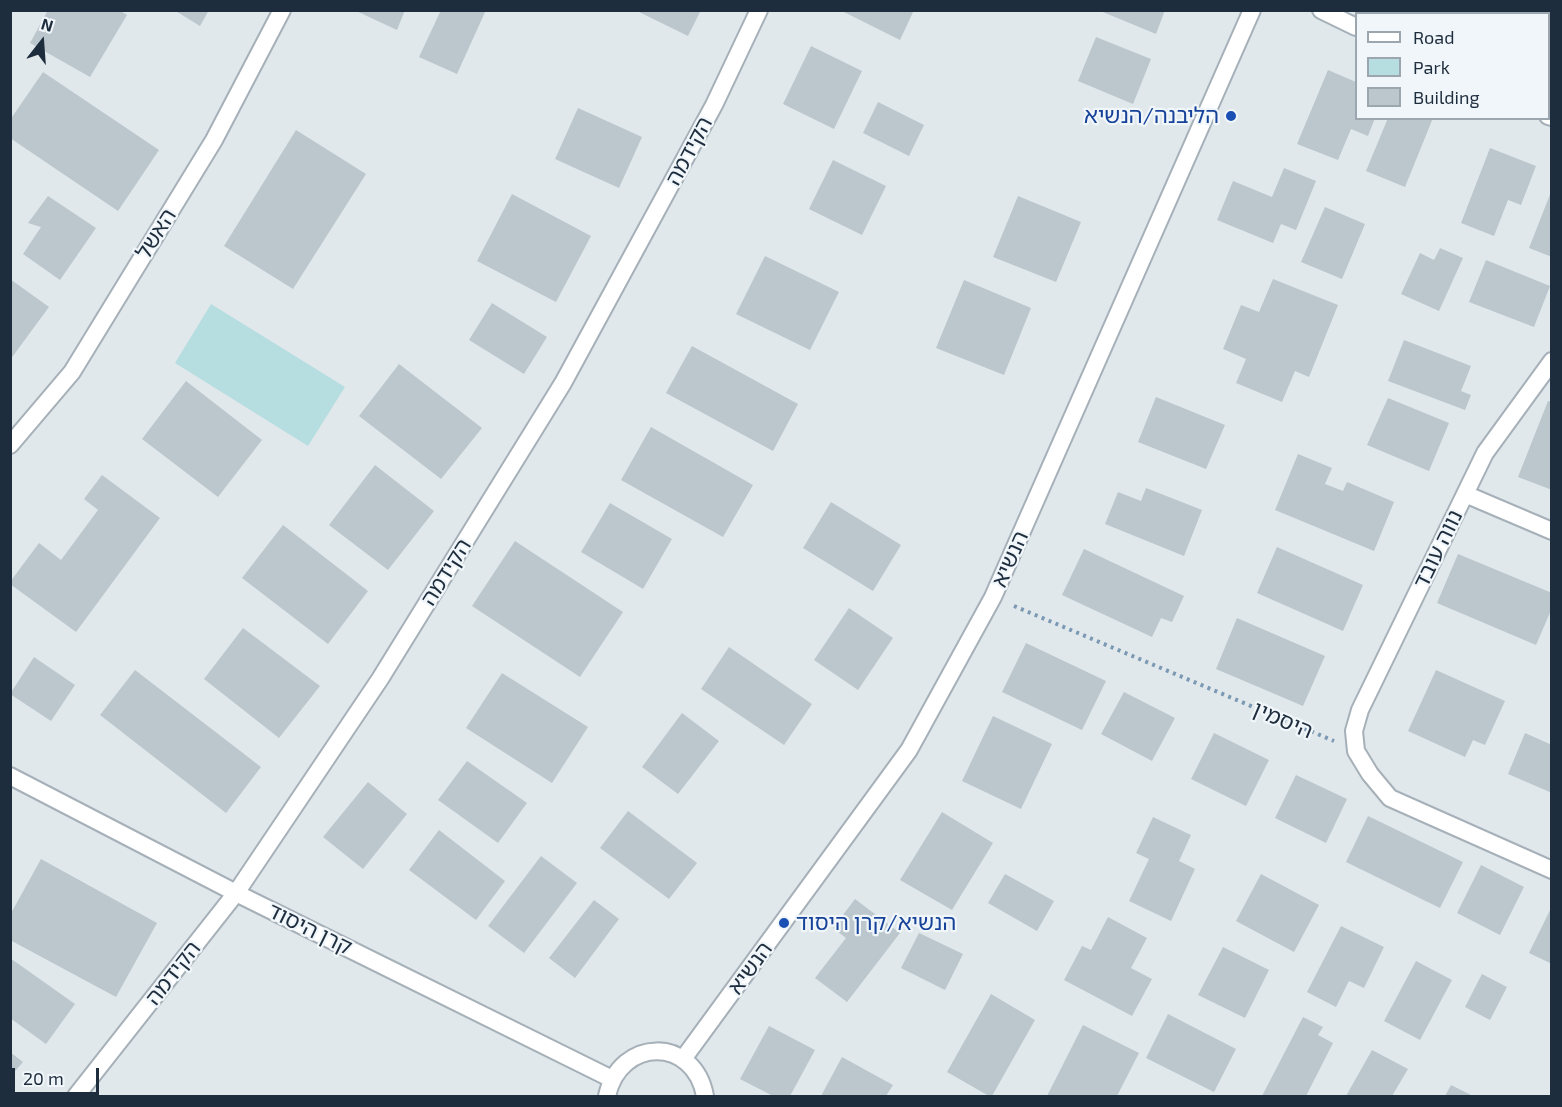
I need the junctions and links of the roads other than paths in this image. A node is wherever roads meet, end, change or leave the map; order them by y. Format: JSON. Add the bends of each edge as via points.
{"nodes":[{"id":1,"x":282,"y":10,"type":"edge"},
{"id":2,"x":759,"y":10,"type":"edge"},
{"id":3,"x":1252,"y":10,"type":"edge"},
{"id":4,"x":1321,"y":10,"type":"edge"},
{"id":5,"x":1355,"y":27,"type":"edge"},
{"id":6,"x":1551,"y":361,"type":"edge"},
{"id":7,"x":10,"y":445,"type":"edge"},
{"id":8,"x":1465,"y":494,"type":"junction"},
{"id":9,"x":1551,"y":531,"type":"edge"},
{"id":10,"x":10,"y":776,"type":"edge"},
{"id":11,"x":1551,"y":870,"type":"edge"},
{"id":12,"x":236,"y":893,"type":"junction"},
{"id":13,"x":683,"y":1059,"type":"junction"},
{"id":14,"x":612,"y":1079,"type":"junction"},
{"id":15,"x":76,"y":1096,"type":"edge"},
{"id":16,"x":608,"y":1096,"type":"edge"},
{"id":17,"x":705,"y":1096,"type":"edge"}],
"edges":[{"from":1,"to":7,"type":"street","name":"האשל","via":[[214,140],[72,372]]},
{"from":2,"to":12,"type":"street","name":"הקידמה","via":[[714,105],[563,384],[380,679]]},
{"from":3,"to":13,"type":"street","name":"הנשיא","via":[[993,597],[909,750]]},
{"from":4,"to":5,"type":"street"},
{"from":6,"to":8,"type":"street","name":"נווה עובד","via":[[1485,453]]},
{"from":8,"to":9,"type":"street"},
{"from":8,"to":11,"type":"street","name":"נווה עובד","via":[[1360,710],[1354,731],[1356,751],[1390,798]]},
{"from":10,"to":12,"type":"street","name":"קרן היסוד"},
{"from":12,"to":14,"type":"street","name":"קרן היסוד"},
{"from":12,"to":15,"type":"street","name":"הקידמה"},
{"from":13,"to":14,"type":"street","via":[[650,1052],[634,1057]]},
{"from":13,"to":17,"type":"street","via":[[703,1084]]},
{"from":14,"to":16,"type":"street"}]}
